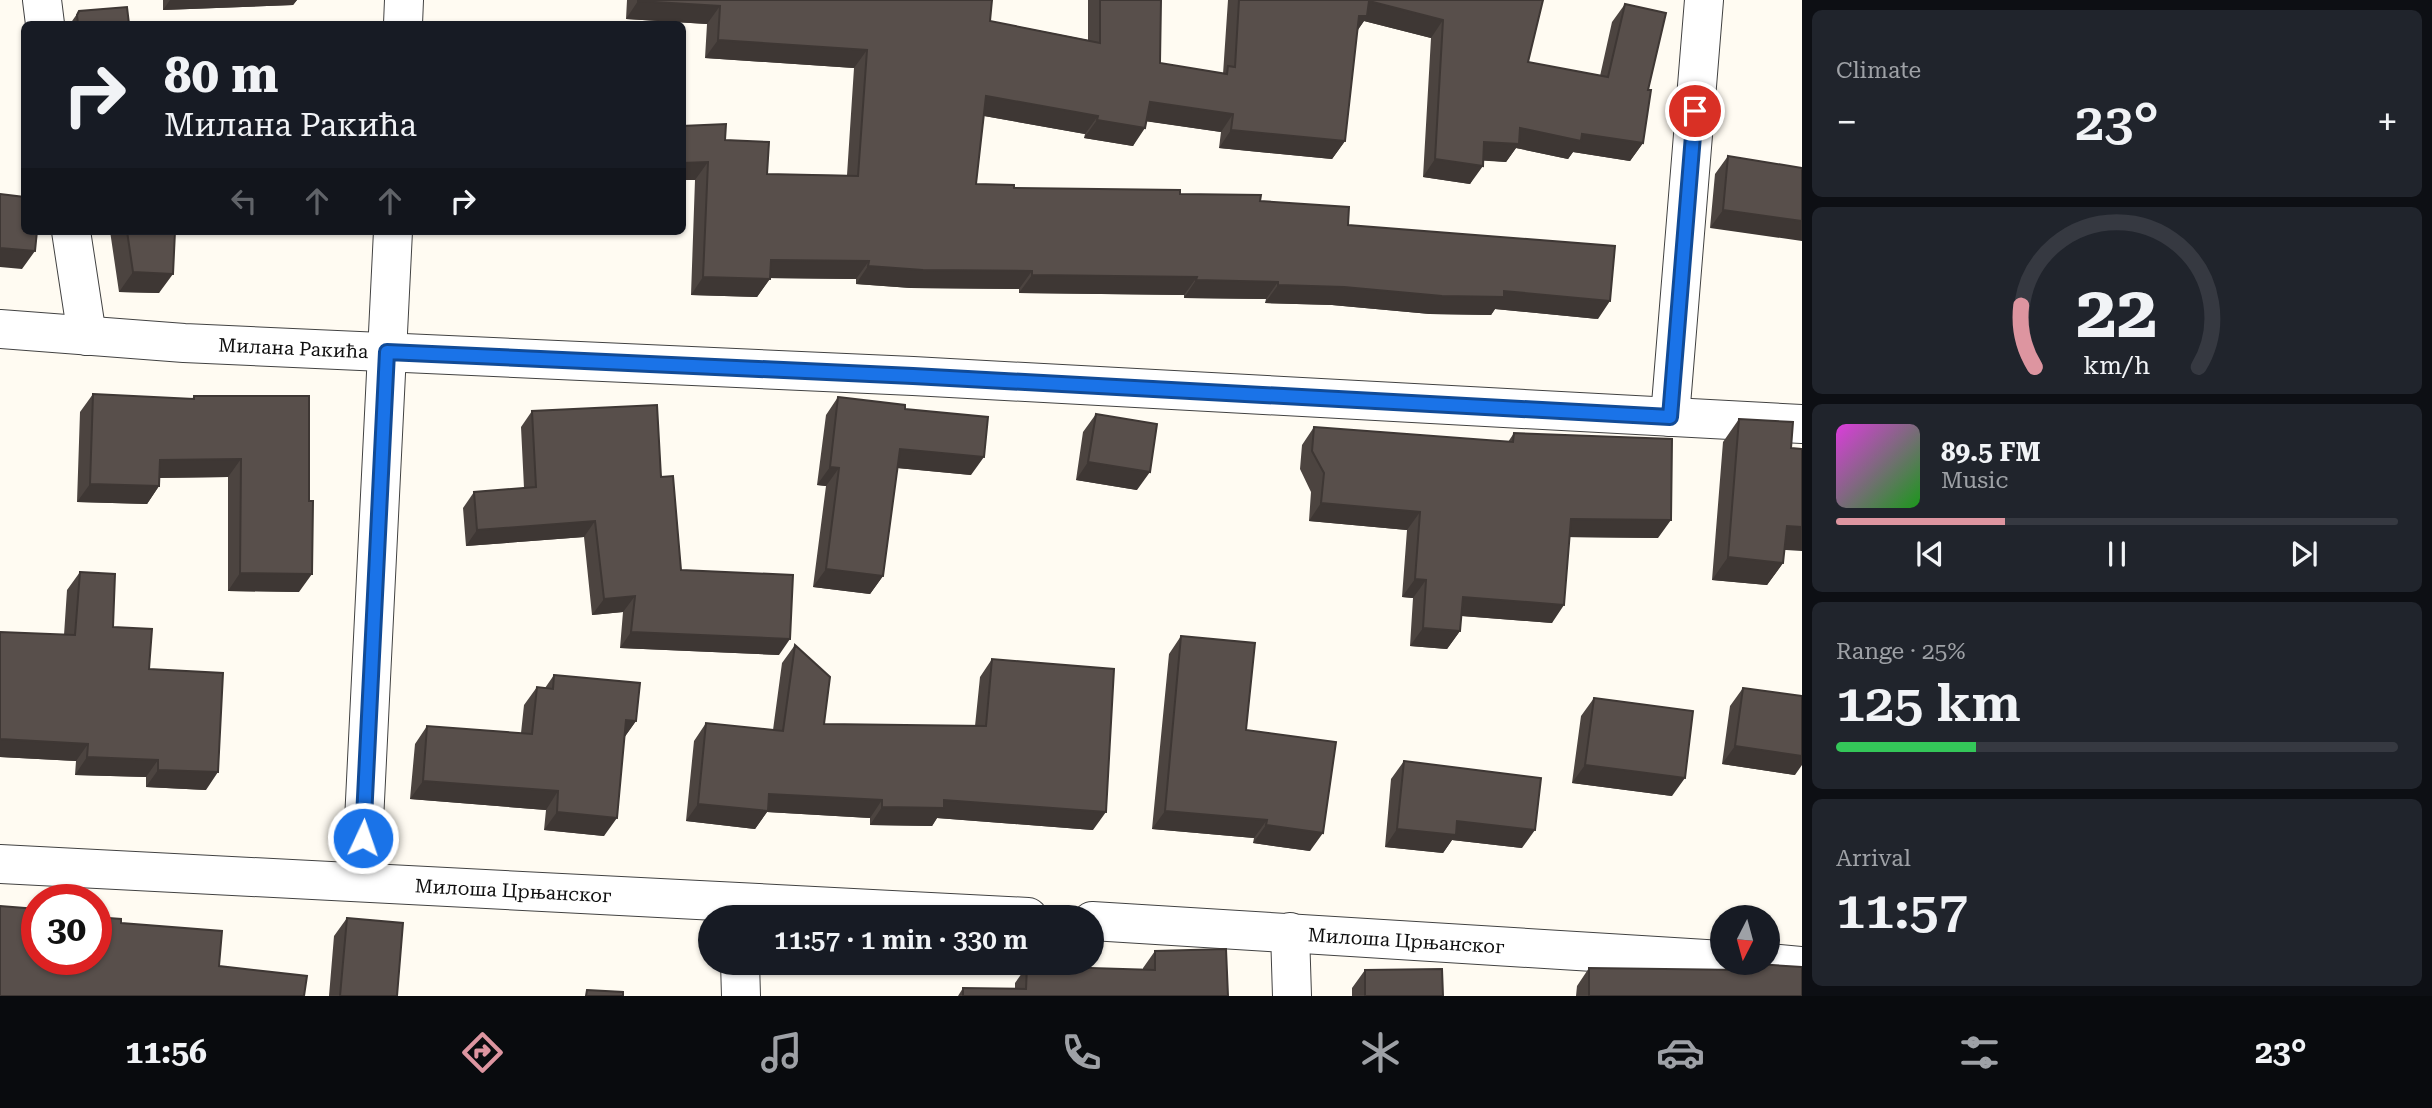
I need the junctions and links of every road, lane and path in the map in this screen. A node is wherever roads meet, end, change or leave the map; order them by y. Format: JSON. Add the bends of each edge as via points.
{"nodes":[{"id":1,"x":42,"y":0,"type":"edge"},
{"id":2,"x":404,"y":0,"type":"edge"},
{"id":3,"x":1704,"y":0,"type":"edge"},
{"id":4,"x":45,"y":21,"type":"edge"},
{"id":5,"x":403,"y":21,"type":"edge"},
{"id":6,"x":72,"y":235,"type":"edge"},
{"id":7,"x":393,"y":235,"type":"edge"},
{"id":8,"x":0,"y":329,"type":"edge"},
{"id":9,"x":87,"y":336,"type":"junction"},
{"id":10,"x":387,"y":352,"type":"junction"},
{"id":11,"x":1670,"y":417,"type":"junction"},
{"id":12,"x":1802,"y":424,"type":"edge"},
{"id":13,"x":0,"y":864,"type":"edge"},
{"id":14,"x":361,"y":882,"type":"junction"},
{"id":15,"x":698,"y":906,"type":"edge"},
{"id":16,"x":1104,"y":922,"type":"edge"},
{"id":17,"x":1290,"y":932,"type":"junction"},
{"id":18,"x":1710,"y":959,"type":"edge"},
{"id":19,"x":1780,"y":964,"type":"edge"},
{"id":20,"x":1802,"y":965,"type":"edge"},
{"id":21,"x":740,"y":975,"type":"edge"},
{"id":22,"x":741,"y":996,"type":"edge"},
{"id":23,"x":1292,"y":996,"type":"edge"}],
"edges":[{"from":1,"to":4,"type":"street"},
{"from":2,"to":5,"type":"street"},
{"from":3,"to":11,"type":"street"},
{"from":6,"to":9,"type":"street"},
{"from":7,"to":10,"type":"street"},
{"from":8,"to":9,"type":"street","name":"Милана Ракића"},
{"from":9,"to":10,"type":"street","name":"Милана Ракића"},
{"from":10,"to":11,"type":"street","name":"Милана Ракића"},
{"from":10,"to":14,"type":"street"},
{"from":11,"to":12,"type":"street","name":"Милана Ракића"},
{"from":13,"to":14,"type":"street","name":"Милоша Црњанског"},
{"from":14,"to":15,"type":"street","name":"Милоша Црњанског"},
{"from":16,"to":17,"type":"street","name":"Милоша Црњанског"},
{"from":17,"to":18,"type":"street","name":"Милоша Црњанског"},
{"from":17,"to":23,"type":"street"},
{"from":19,"to":20,"type":"street"},
{"from":21,"to":22,"type":"street"}]}
